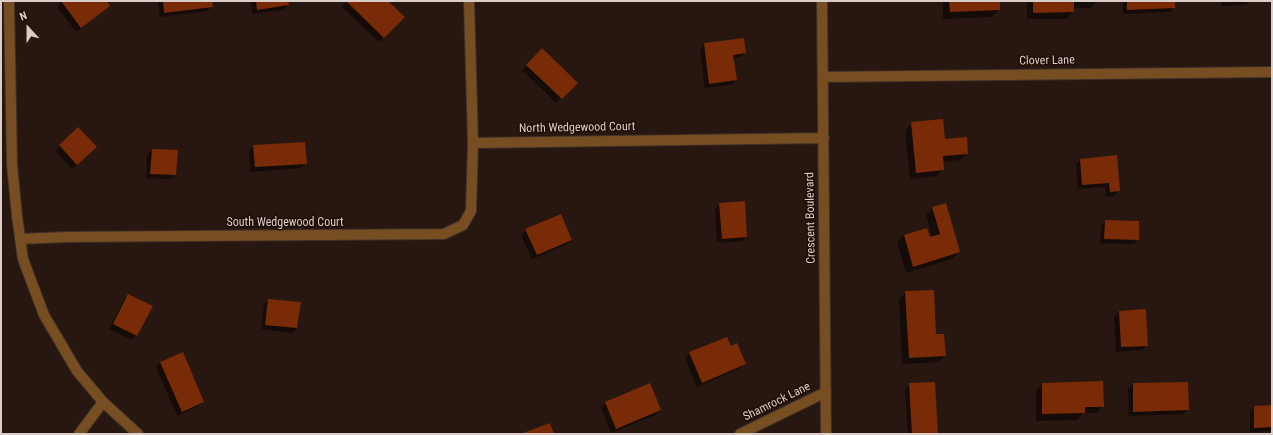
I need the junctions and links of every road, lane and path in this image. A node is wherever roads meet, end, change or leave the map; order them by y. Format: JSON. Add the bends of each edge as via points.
{"nodes":[{"id":1,"x":9,"y":1,"type":"edge"},
{"id":2,"x":469,"y":1,"type":"edge"},
{"id":3,"x":822,"y":1,"type":"edge"},
{"id":4,"x":1272,"y":72,"type":"edge"},
{"id":5,"x":823,"y":77,"type":"junction"},
{"id":6,"x":824,"y":138,"type":"junction"},
{"id":7,"x":473,"y":143,"type":"junction"},
{"id":8,"x":20,"y":239,"type":"junction"},
{"id":9,"x":826,"y":392,"type":"junction"},
{"id":10,"x":103,"y":402,"type":"junction"},
{"id":11,"x":79,"y":434,"type":"edge"},
{"id":12,"x":138,"y":434,"type":"edge"},
{"id":13,"x":740,"y":434,"type":"edge"},
{"id":14,"x":826,"y":434,"type":"edge"}],
"edges":[{"from":1,"to":8,"type":"street","via":[[12,165]]},
{"from":2,"to":7,"type":"street"},
{"from":3,"to":5,"type":"street","name":"Crescent Boulevard"},
{"from":4,"to":5,"type":"street","name":"Clover Lane"},
{"from":5,"to":6,"type":"street","name":"Crescent Boulevard"},
{"from":6,"to":7,"type":"street","name":"North Wedgewood Court"},
{"from":6,"to":9,"type":"street","name":"Crescent Boulevard"},
{"from":7,"to":8,"type":"street","name":"South Wedgewood Court","via":[[471,210],[463,225],[444,234]]},
{"from":8,"to":10,"type":"street","via":[[23,259],[44,315],[77,371]]},
{"from":9,"to":13,"type":"street","name":"Shamrock Lane"},
{"from":9,"to":14,"type":"street","name":"Crescent Boulevard"},
{"from":10,"to":11,"type":"street"},
{"from":10,"to":12,"type":"street"}]}
